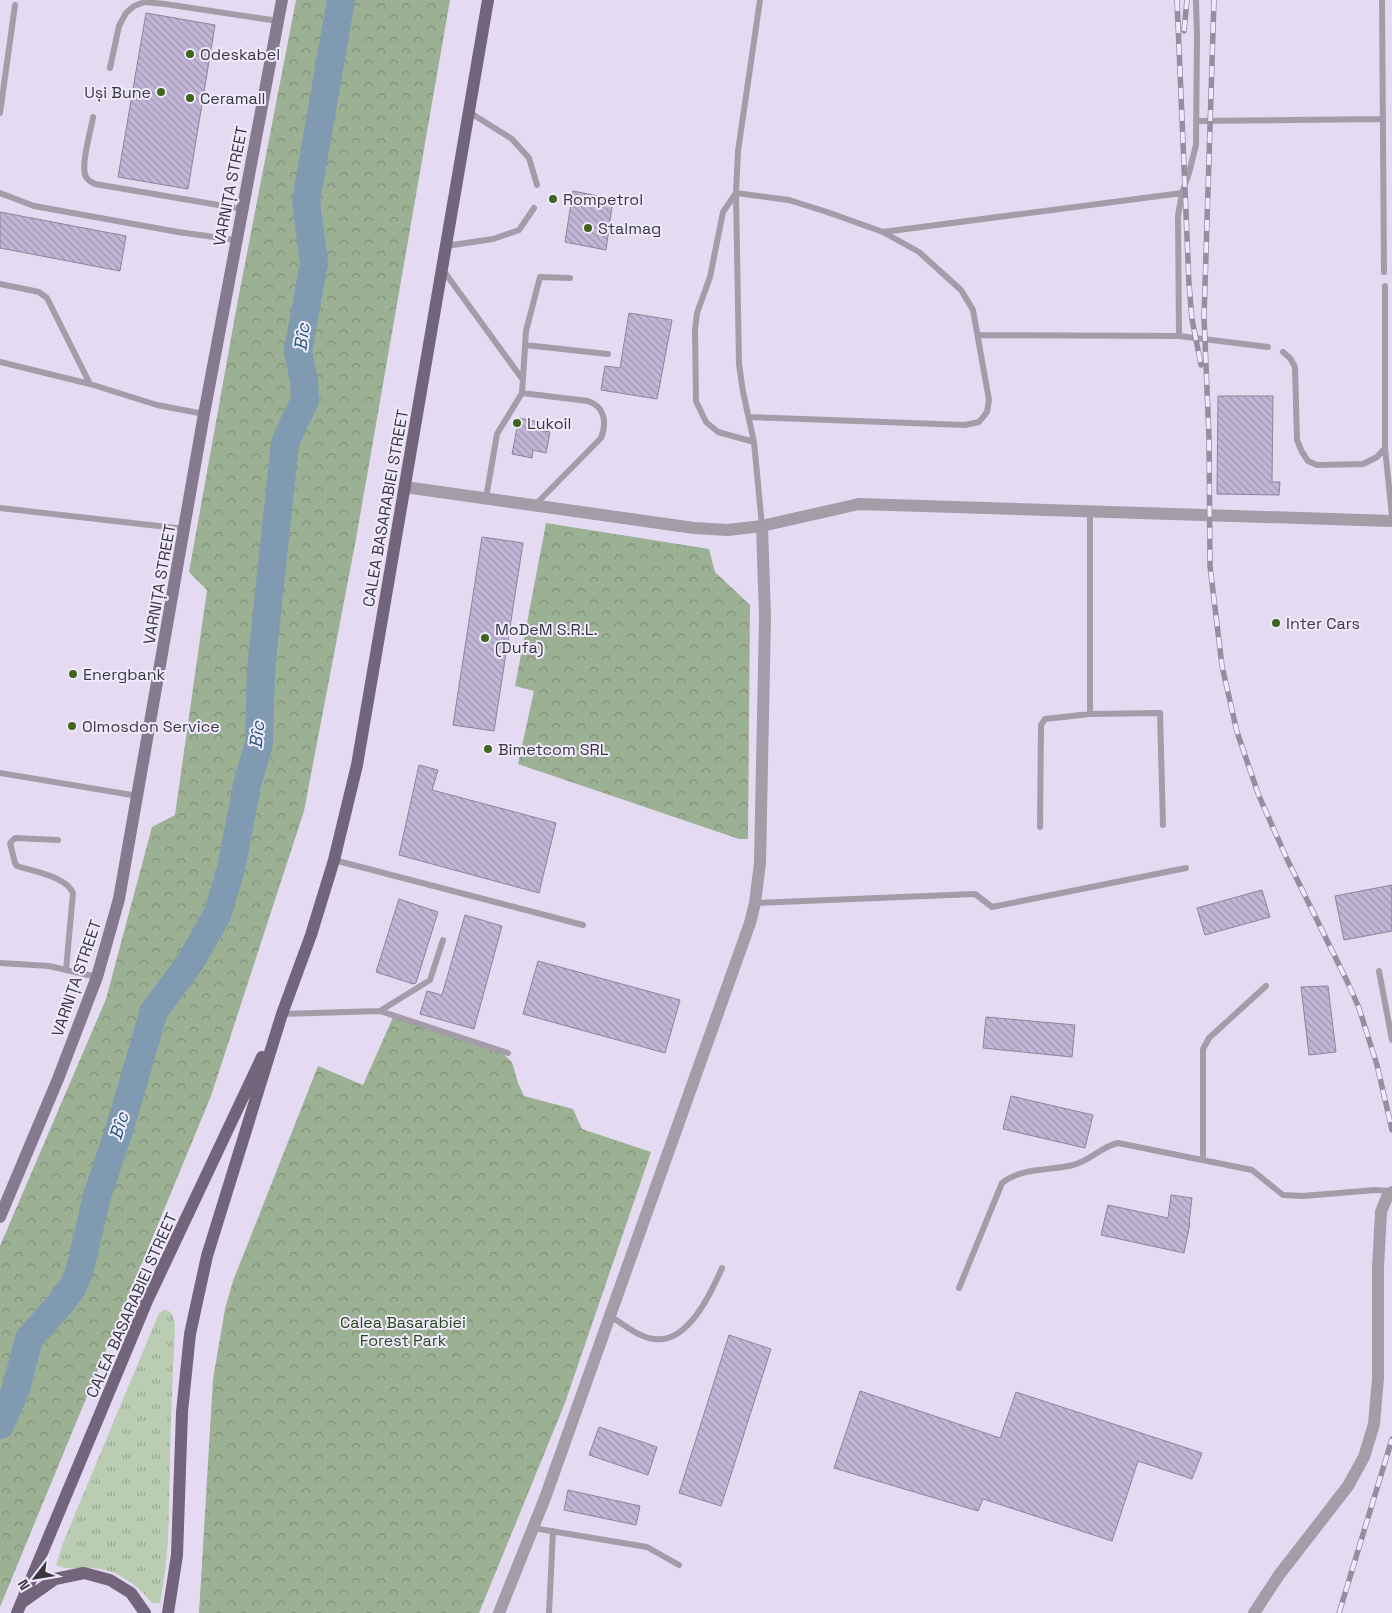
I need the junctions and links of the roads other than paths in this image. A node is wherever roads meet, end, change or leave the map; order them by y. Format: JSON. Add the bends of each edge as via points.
{"nodes":[{"id":1,"x":282,"y":0,"type":"edge"},
{"id":2,"x":488,"y":0,"type":"edge"},
{"id":3,"x":760,"y":0,"type":"edge"},
{"id":4,"x":1196,"y":0,"type":"edge"},
{"id":5,"x":1382,"y":0,"type":"edge"},
{"id":6,"x":15,"y":5,"type":"dead end"},
{"id":7,"x":278,"y":21,"type":"junction"},
{"id":8,"x":110,"y":68,"type":"dead end"},
{"id":9,"x":469,"y":112,"type":"junction"},
{"id":10,"x":0,"y":113,"type":"edge"},
{"id":11,"x":93,"y":117,"type":"dead end"},
{"id":12,"x":1383,"y":119,"type":"junction"},
{"id":13,"x":1196,"y":121,"type":"junction"},
{"id":14,"x":537,"y":185,"type":"dead end"},
{"id":15,"x":0,"y":193,"type":"edge"},
{"id":16,"x":736,"y":193,"type":"junction"},
{"id":17,"x":1182,"y":193,"type":"junction"},
{"id":18,"x":534,"y":208,"type":"dead end"},
{"id":19,"x":242,"y":210,"type":"junction"},
{"id":20,"x":883,"y":232,"type":"junction"},
{"id":21,"x":236,"y":240,"type":"junction"},
{"id":22,"x":446,"y":246,"type":"junction"},
{"id":23,"x":442,"y":268,"type":"junction"},
{"id":24,"x":1384,"y":272,"type":"dead end"},
{"id":25,"x":570,"y":278,"type":"dead end"},
{"id":26,"x":0,"y":284,"type":"edge"},
{"id":27,"x":1385,"y":286,"type":"dead end"},
{"id":28,"x":979,"y":336,"type":"junction"},
{"id":29,"x":1179,"y":336,"type":"junction"},
{"id":30,"x":526,"y":345,"type":"junction"},
{"id":31,"x":1268,"y":347,"type":"dead end"},
{"id":32,"x":1283,"y":352,"type":"dead end"},
{"id":33,"x":608,"y":354,"type":"dead end"},
{"id":34,"x":0,"y":362,"type":"edge"},
{"id":35,"x":523,"y":380,"type":"junction"},
{"id":36,"x":90,"y":384,"type":"junction"},
{"id":37,"x":522,"y":393,"type":"junction"},
{"id":38,"x":204,"y":414,"type":"junction"},
{"id":39,"x":748,"y":417,"type":"junction"},
{"id":40,"x":754,"y":442,"type":"junction"},
{"id":41,"x":1385,"y":448,"type":"junction"},
{"id":42,"x":405,"y":487,"type":"junction"},
{"id":43,"x":486,"y":498,"type":"junction"},
{"id":44,"x":535,"y":505,"type":"junction"},
{"id":45,"x":0,"y":508,"type":"edge"},
{"id":46,"x":1090,"y":512,"type":"junction"},
{"id":47,"x":1392,"y":516,"type":"edge"},
{"id":48,"x":1392,"y":521,"type":"edge"},
{"id":49,"x":762,"y":526,"type":"junction"},
{"id":50,"x":185,"y":529,"type":"junction"},
{"id":51,"x":1090,"y":714,"type":"junction"},
{"id":52,"x":0,"y":773,"type":"edge"},
{"id":53,"x":138,"y":796,"type":"junction"},
{"id":54,"x":1163,"y":825,"type":"dead end"},
{"id":55,"x":1040,"y":827,"type":"dead end"},
{"id":56,"x":58,"y":840,"type":"dead end"},
{"id":57,"x":334,"y":860,"type":"junction"},
{"id":58,"x":1186,"y":868,"type":"dead end"},
{"id":59,"x":755,"y":903,"type":"junction"},
{"id":60,"x":583,"y":925,"type":"dead end"},
{"id":61,"x":443,"y":940,"type":"dead end"},
{"id":62,"x":0,"y":962,"type":"edge"},
{"id":63,"x":66,"y":970,"type":"junction"},
{"id":64,"x":1379,"y":971,"type":"dead end"},
{"id":65,"x":97,"y":977,"type":"junction"},
{"id":66,"x":1266,"y":986,"type":"dead end"},
{"id":67,"x":380,"y":1011,"type":"junction"},
{"id":68,"x":282,"y":1014,"type":"junction"},
{"id":69,"x":1392,"y":1040,"type":"edge"},
{"id":70,"x":508,"y":1053,"type":"dead end"},
{"id":71,"x":1203,"y":1160,"type":"junction"},
{"id":72,"x":1392,"y":1192,"type":"edge"},
{"id":73,"x":0,"y":1218,"type":"edge"},
{"id":74,"x":722,"y":1268,"type":"dead end"},
{"id":75,"x":960,"y":1288,"type":"dead end"},
{"id":76,"x":610,"y":1316,"type":"junction"},
{"id":77,"x":533,"y":1528,"type":"junction"},
{"id":78,"x":553,"y":1531,"type":"junction"},
{"id":79,"x":680,"y":1565,"type":"dead end"},
{"id":80,"x":19,"y":1608,"type":"edge"},
{"id":81,"x":145,"y":1613,"type":"edge"},
{"id":82,"x":168,"y":1613,"type":"edge"},
{"id":83,"x":499,"y":1613,"type":"edge"},
{"id":84,"x":548,"y":1613,"type":"edge"},
{"id":85,"x":1254,"y":1613,"type":"edge"}],
"edges":[{"from":1,"to":7,"type":"street","name":"VARNIȚA STREET"},
{"from":2,"to":9,"type":"main road","name":"CALEA BASARABIEI STREET"},
{"from":3,"to":16,"type":"lane","via":[[738,151]]},
{"from":4,"to":13,"type":"lane"},
{"from":5,"to":12,"type":"lane"},
{"from":6,"to":10,"type":"lane"},
{"from":7,"to":8,"type":"lane","via":[[145,2],[134,6],[119,26]]},
{"from":7,"to":19,"type":"street","name":"VARNIȚA STREET"},
{"from":9,"to":14,"type":"lane","via":[[512,139],[529,158]]},
{"from":9,"to":22,"type":"main road","name":"CALEA BASARABIEI STREET"},
{"from":11,"to":19,"type":"lane","via":[[84,166],[88,181]]},
{"from":12,"to":13,"type":"lane"},
{"from":12,"to":24,"type":"lane"},
{"from":13,"to":17,"type":"lane","via":[[1196,145]]},
{"from":15,"to":21,"type":"lane","via":[[34,206]]},
{"from":16,"to":20,"type":"lane","via":[[789,200]]},
{"from":16,"to":39,"type":"lane","via":[[739,364]]},
{"from":16,"to":40,"type":"lane","via":[[723,212],[710,277],[697,313],[696,401],[706,422],[718,432]]},
{"from":17,"to":20,"type":"lane"},
{"from":17,"to":29,"type":"lane","via":[[1178,216]]},
{"from":18,"to":22,"type":"lane","via":[[519,230],[493,239]]},
{"from":19,"to":21,"type":"street","name":"VARNIȚA STREET"},
{"from":20,"to":28,"type":"lane","via":[[919,252],[961,290],[973,310]]},
{"from":21,"to":38,"type":"street","name":"VARNIȚA STREET"},
{"from":22,"to":23,"type":"main road","name":"CALEA BASARABIEI STREET"},
{"from":23,"to":35,"type":"lane"},
{"from":23,"to":42,"type":"main road","name":"CALEA BASARABIEI STREET"},
{"from":25,"to":30,"type":"lane","via":[[540,277],[526,331]]},
{"from":26,"to":36,"type":"lane","via":[[39,292],[47,298]]},
{"from":27,"to":41,"type":"lane"},
{"from":28,"to":29,"type":"lane"},
{"from":28,"to":39,"type":"lane","via":[[989,400],[987,412],[979,422],[965,425]]},
{"from":29,"to":31,"type":"lane"},
{"from":30,"to":33,"type":"lane"},
{"from":30,"to":35,"type":"lane"},
{"from":32,"to":41,"type":"lane","via":[[1295,367],[1297,440],[1308,461],[1317,465],[1363,464],[1377,457]]},
{"from":34,"to":36,"type":"lane"},
{"from":35,"to":37,"type":"lane"},
{"from":36,"to":38,"type":"lane"},
{"from":37,"to":43,"type":"lane","via":[[496,434]]},
{"from":37,"to":44,"type":"lane","via":[[588,401],[602,410],[604,421],[601,438]]},
{"from":38,"to":50,"type":"street","name":"VARNIȚA STREET"},
{"from":39,"to":40,"type":"lane"},
{"from":40,"to":49,"type":"lane"},
{"from":41,"to":47,"type":"lane"},
{"from":42,"to":43,"type":"street"},
{"from":42,"to":57,"type":"main road","name":"CALEA BASARABIEI STREET","via":[[357,765]]},
{"from":43,"to":44,"type":"street"},
{"from":44,"to":49,"type":"street","via":[[694,528],[728,530]]},
{"from":45,"to":50,"type":"lane"},
{"from":46,"to":48,"type":"street"},
{"from":46,"to":49,"type":"street","via":[[859,504]]},
{"from":46,"to":51,"type":"lane"},
{"from":49,"to":59,"type":"street","via":[[765,617],[760,863]]},
{"from":50,"to":53,"type":"street","name":"VARNIȚA STREET"},
{"from":51,"to":54,"type":"lane","via":[[1160,713]]},
{"from":51,"to":55,"type":"lane","via":[[1045,720],[1041,725]]},
{"from":52,"to":53,"type":"lane"},
{"from":53,"to":65,"type":"street","name":"VARNIȚA STREET","via":[[119,898]]},
{"from":56,"to":63,"type":"lane","via":[[15,838],[10,844],[17,866],[61,880],[73,893]]},
{"from":57,"to":60,"type":"lane"},
{"from":57,"to":68,"type":"main road","name":"CALEA BASARABIEI STREET","via":[[312,935]]},
{"from":58,"to":59,"type":"lane","via":[[992,907],[975,894]]},
{"from":59,"to":76,"type":"street"},
{"from":61,"to":67,"type":"lane","via":[[430,980]]},
{"from":62,"to":63,"type":"lane"},
{"from":63,"to":65,"type":"lane"},
{"from":64,"to":69,"type":"lane"},
{"from":65,"to":73,"type":"street","name":"VARNIȚA STREET"},
{"from":66,"to":71,"type":"lane","via":[[1203,1049]]},
{"from":67,"to":68,"type":"lane"},
{"from":67,"to":70,"type":"lane"},
{"from":68,"to":80,"type":"main road","name":"CALEA BASARABIEI STREET","via":[[148,1301]]},
{"from":68,"to":82,"type":"main road","name":"CALEA BASARABIEI STREET","via":[[207,1256],[190,1334],[182,1412],[177,1555]]},
{"from":71,"to":72,"type":"lane","via":[[1252,1170],[1283,1195]]},
{"from":71,"to":75,"type":"lane","via":[[1118,1142],[1074,1165],[1008,1178],[1002,1183]]},
{"from":72,"to":85,"type":"street","via":[[1381,1212],[1378,1378],[1374,1424],[1364,1457],[1348,1486],[1279,1575]]},
{"from":74,"to":76,"type":"lane","via":[[708,1299],[673,1337],[656,1340],[643,1336]]},
{"from":76,"to":77,"type":"street"},
{"from":77,"to":78,"type":"lane"},
{"from":77,"to":83,"type":"street"},
{"from":78,"to":79,"type":"lane","via":[[647,1547]]},
{"from":78,"to":84,"type":"lane"},
{"from":80,"to":81,"type":"main road","via":[[55,1579],[84,1573],[110,1580],[132,1593]]}]}
